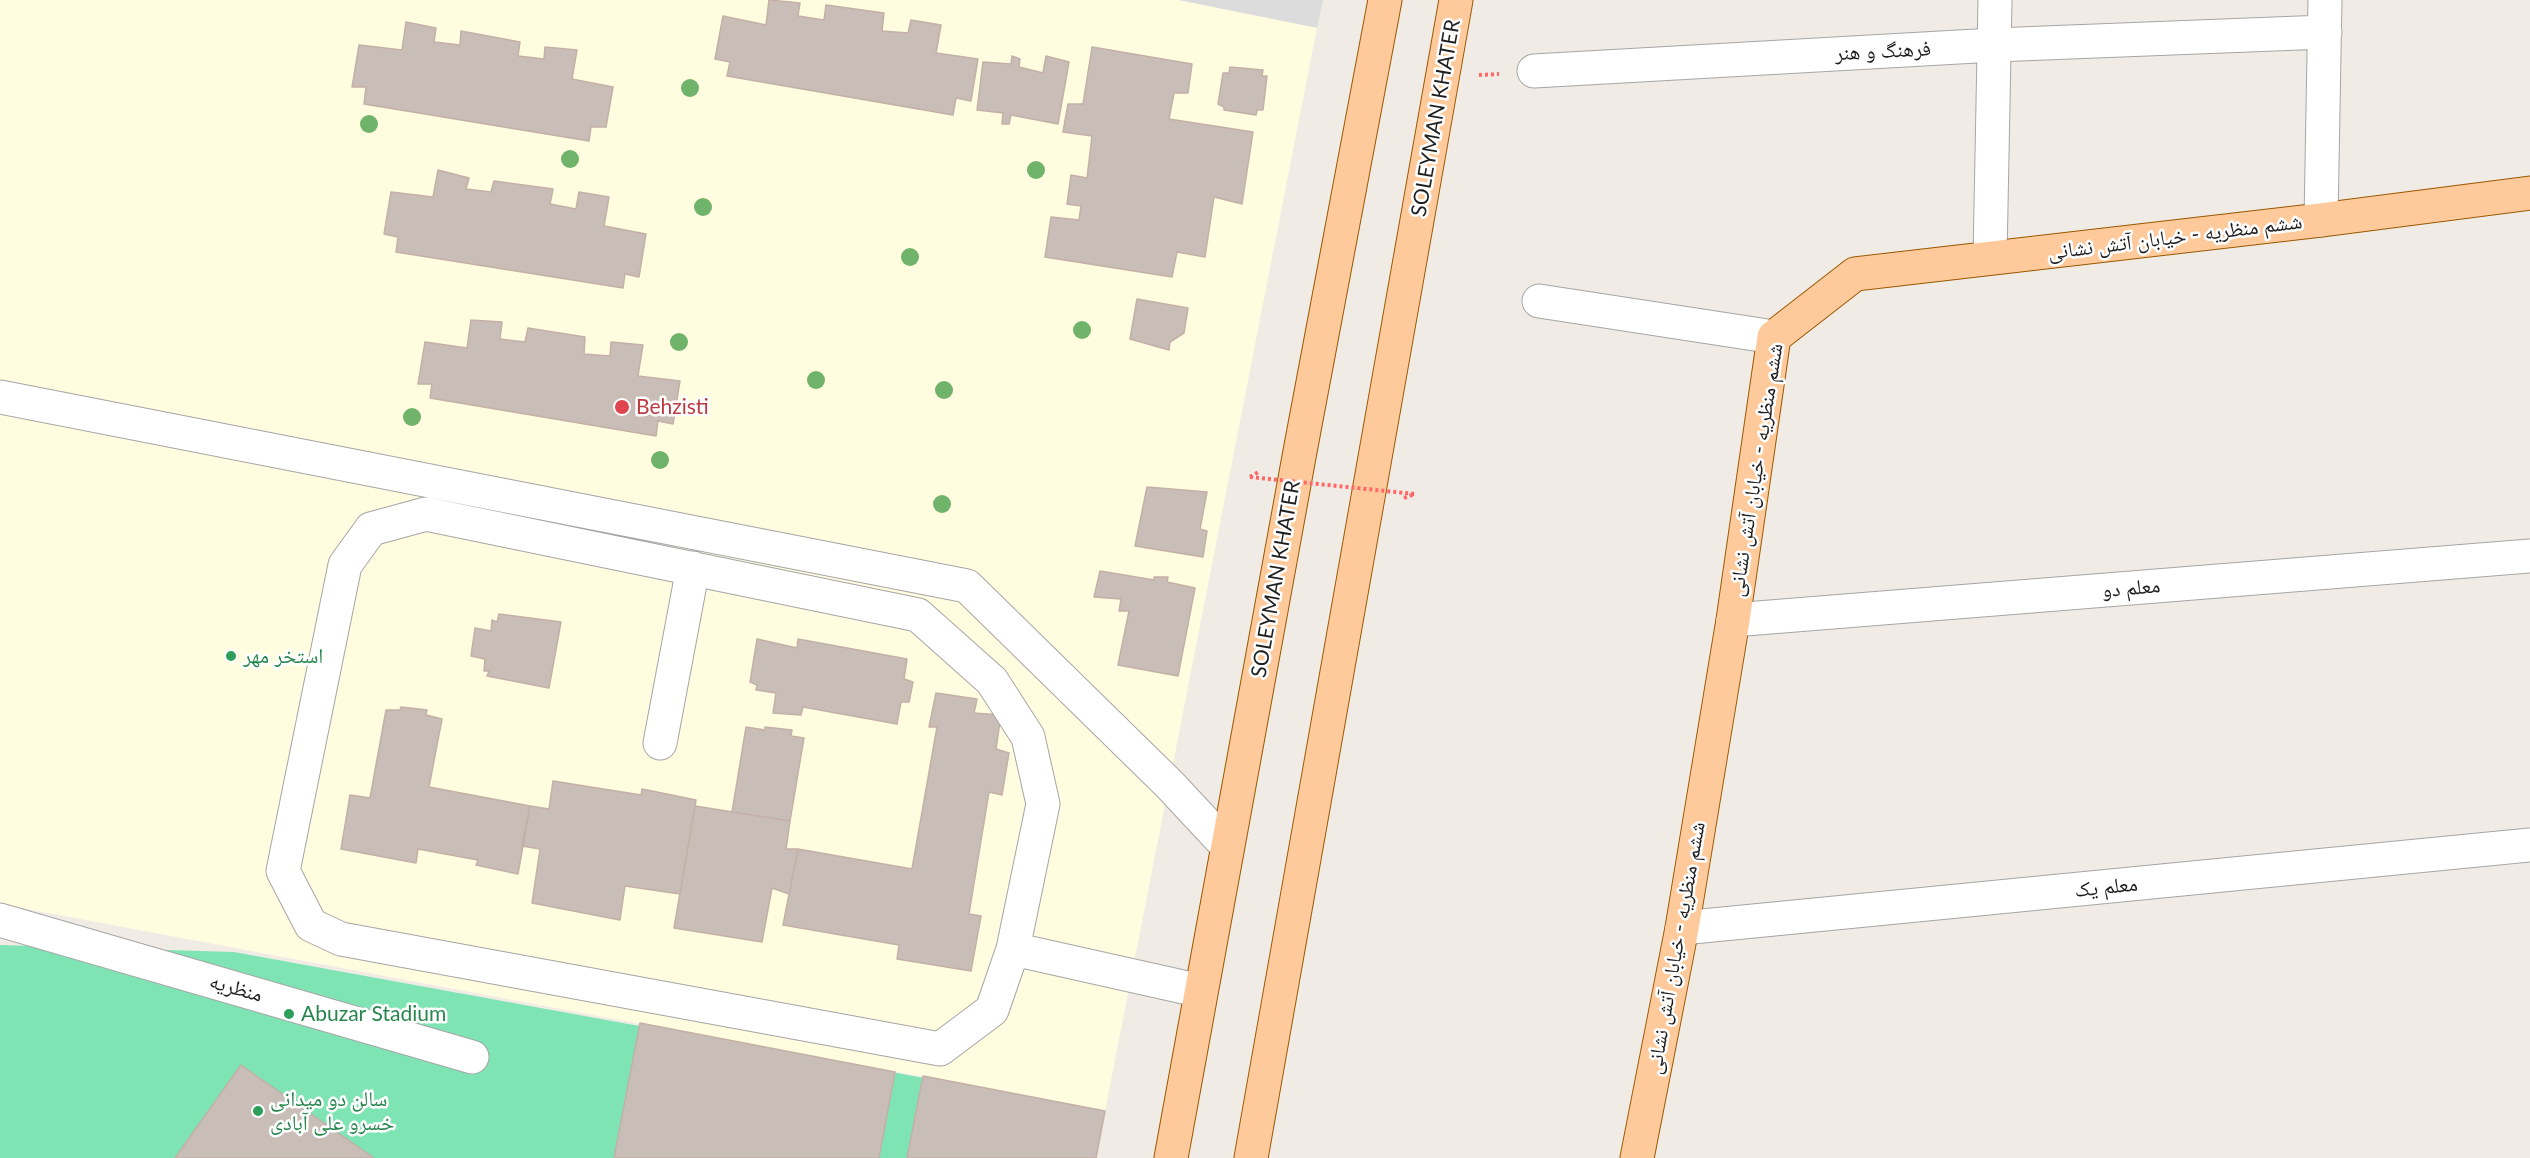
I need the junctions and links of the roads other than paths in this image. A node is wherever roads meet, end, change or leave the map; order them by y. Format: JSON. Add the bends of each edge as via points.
{"nodes":[{"id":1,"x":1385,"y":0,"type":"edge"},
{"id":2,"x":1456,"y":0,"type":"edge"},
{"id":3,"x":1995,"y":0,"type":"edge"},
{"id":4,"x":2325,"y":0,"type":"edge"},
{"id":5,"x":2325,"y":32,"type":"junction"},
{"id":6,"x":1994,"y":45,"type":"junction"},
{"id":7,"x":1534,"y":71,"type":"road end"},
{"id":8,"x":2530,"y":193,"type":"edge"},
{"id":9,"x":2321,"y":220,"type":"junction"},
{"id":10,"x":1990,"y":258,"type":"junction"},
{"id":11,"x":1539,"y":301,"type":"dead end"},
{"id":12,"x":1774,"y":337,"type":"junction"},
{"id":13,"x":0,"y":397,"type":"edge"},
{"id":14,"x":2530,"y":556,"type":"edge"},
{"id":15,"x":693,"y":568,"type":"junction"},
{"id":16,"x":1733,"y":620,"type":"junction"},
{"id":17,"x":660,"y":742,"type":"dead end"},
{"id":18,"x":2530,"y":845,"type":"edge"},
{"id":19,"x":1227,"y":846,"type":"junction"},
{"id":20,"x":0,"y":920,"type":"edge"},
{"id":21,"x":1682,"y":928,"type":"junction"},
{"id":22,"x":1013,"y":949,"type":"junction"},
{"id":23,"x":1201,"y":991,"type":"junction"},
{"id":24,"x":472,"y":1057,"type":"dead end"},
{"id":25,"x":1171,"y":1158,"type":"edge"},
{"id":26,"x":1251,"y":1158,"type":"edge"},
{"id":27,"x":1637,"y":1158,"type":"edge"}],
"edges":[{"from":1,"to":19,"type":"main road","name":"SOLEYMAN KHATER"},
{"from":2,"to":26,"type":"main road","name":"SOLEYMAN KHATER"},
{"from":3,"to":6,"type":"street"},
{"from":4,"to":5,"type":"street"},
{"from":5,"to":6,"type":"street","name":"فرهنگ و هنر"},
{"from":5,"to":9,"type":"street"},
{"from":6,"to":7,"type":"street","name":"فرهنگ و هنر"},
{"from":6,"to":10,"type":"street"},
{"from":8,"to":9,"type":"main road","name":"ششم منظریه - خیابان آتش نشانی"},
{"from":9,"to":10,"type":"main road","name":"ششم منظریه - خیابان آتش نشانی"},
{"from":10,"to":12,"type":"main road","name":"ششم منظریه - خیابان آتش نشانی","via":[[1855,274]]},
{"from":11,"to":12,"type":"street"},
{"from":12,"to":16,"type":"main road","name":"ششم منظریه - خیابان آتش نشانی"},
{"from":13,"to":19,"type":"street","via":[[967,586]]},
{"from":14,"to":16,"type":"street","name":"معلم دو"},
{"from":15,"to":17,"type":"street"},
{"from":15,"to":22,"type":"street","via":[[918,615],[992,681],[1028,737],[1043,804]]},
{"from":15,"to":22,"type":"street","via":[[426,514],[370,530],[345,565],[283,871],[311,925],[341,939],[940,1049],[992,1010]]},
{"from":16,"to":21,"type":"main road","name":"ششم منظریه - خیابان آتش نشانی"},
{"from":18,"to":21,"type":"street","name":"معلم یک"},
{"from":19,"to":23,"type":"main road","name":"SOLEYMAN KHATER"},
{"from":20,"to":24,"type":"street","name":"منظریه"},
{"from":21,"to":27,"type":"main road","name":"ششم منظریه - خیابان آتش نشانی"},
{"from":22,"to":23,"type":"street"},
{"from":23,"to":25,"type":"main road","name":"SOLEYMAN KHATER"}]}
